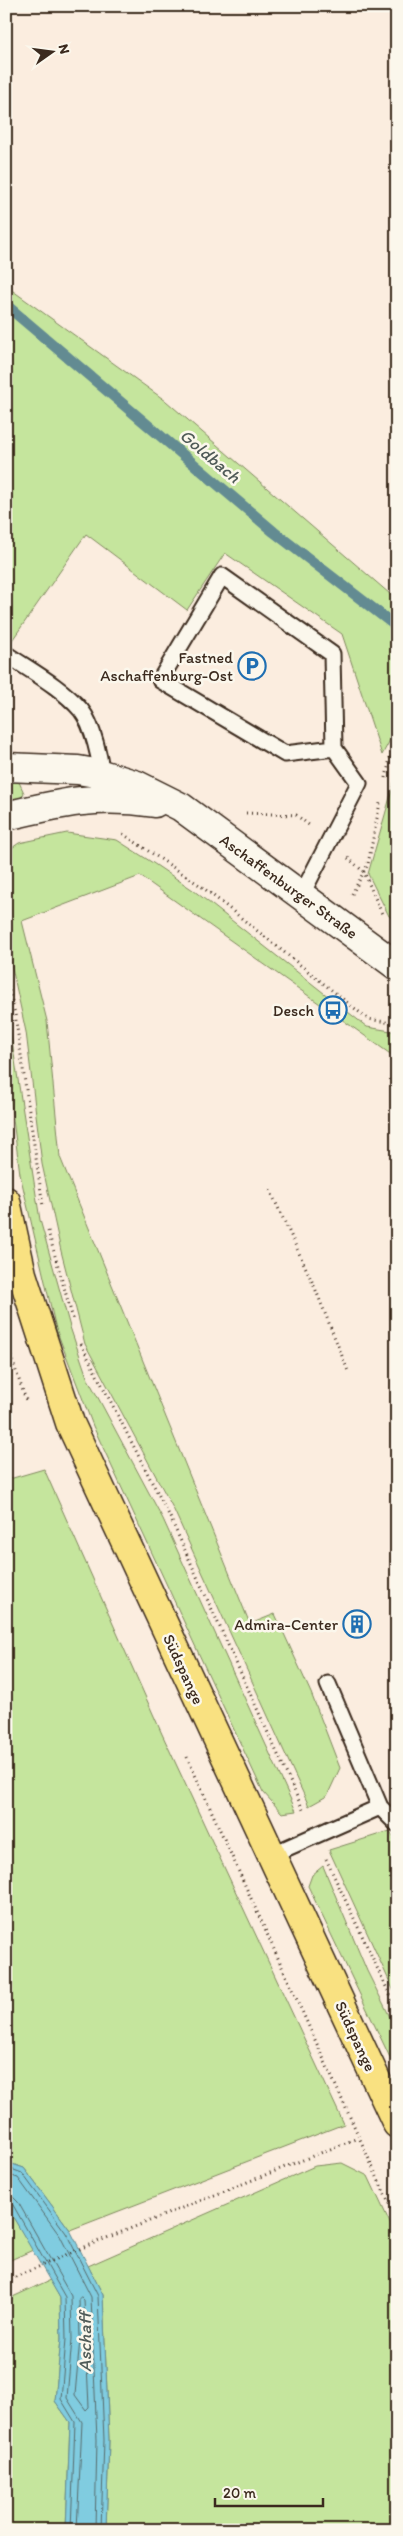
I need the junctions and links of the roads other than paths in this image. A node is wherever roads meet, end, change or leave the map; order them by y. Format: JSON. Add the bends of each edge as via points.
{"nodes":[{"id":1,"x":6,"y":654,"type":"edge"},
{"id":2,"x":334,"y":748,"type":"junction"},
{"id":3,"x":6,"y":767,"type":"edge"},
{"id":4,"x":102,"y":787,"type":"junction"},
{"id":5,"x":6,"y":816,"type":"edge"},
{"id":6,"x":302,"y":894,"type":"junction"},
{"id":7,"x":397,"y":966,"type":"edge"},
{"id":8,"x":6,"y":1201,"type":"edge"},
{"id":9,"x":328,"y":1684,"type":"dead end"},
{"id":10,"x":380,"y":1807,"type":"junction"},
{"id":11,"x":397,"y":1824,"type":"edge"},
{"id":12,"x":271,"y":1855,"type":"junction"},
{"id":13,"x":397,"y":2124,"type":"edge"}],
"edges":[{"from":1,"to":4,"type":"lane","via":[[56,688],[81,711],[98,754]]},
{"from":2,"to":2,"type":"lane","via":[[332,654],[222,576],[160,680],[285,754]]},
{"from":2,"to":6,"type":"lane","via":[[359,783]]},
{"from":3,"to":4,"type":"street","name":"Aschaffenburger Straße","via":[[78,770]]},
{"from":4,"to":5,"type":"street","name":"Aschaffenburger Straße","via":[[69,801]]},
{"from":4,"to":6,"type":"street","name":"Aschaffenburger Straße","via":[[137,785],[181,807]]},
{"from":6,"to":7,"type":"street","name":"Aschaffenburger Straße"},
{"from":8,"to":12,"type":"main road","name":"Südspange","via":[[22,1274],[70,1423]]},
{"from":9,"to":10,"type":"lane"},
{"from":10,"to":11,"type":"lane"},
{"from":10,"to":12,"type":"lane"},
{"from":12,"to":13,"type":"main road","name":"Südspange"}]}
